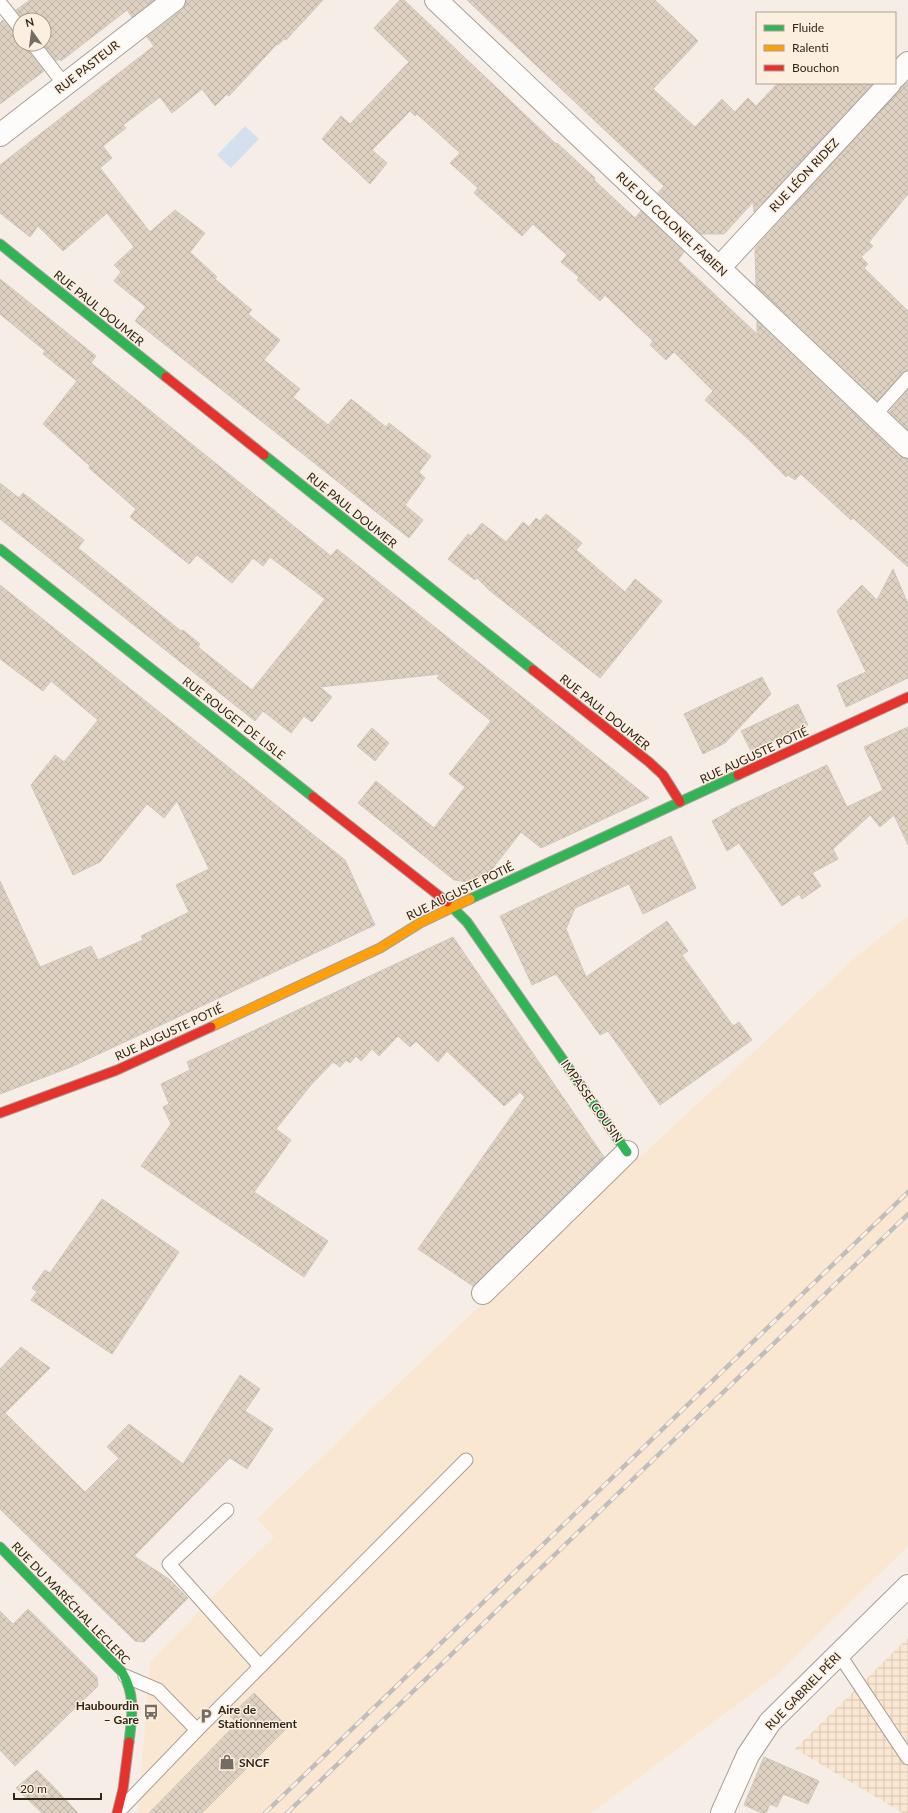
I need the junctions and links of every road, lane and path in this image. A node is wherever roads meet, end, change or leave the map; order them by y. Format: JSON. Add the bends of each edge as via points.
{"nodes":[{"id":1,"x":174,"y":0,"type":"edge"},
{"id":2,"x":436,"y":0,"type":"edge"},
{"id":3,"x":0,"y":3,"type":"edge"},
{"id":4,"x":12,"y":18,"type":"edge"},
{"id":5,"x":38,"y":52,"type":"edge"},
{"id":6,"x":908,"y":63,"type":"edge"},
{"id":7,"x":896,"y":76,"type":"edge"},
{"id":8,"x":64,"y":84,"type":"junction"},
{"id":9,"x":889,"y":84,"type":"edge"},
{"id":10,"x":0,"y":135,"type":"edge"},
{"id":11,"x":0,"y":244,"type":"edge"},
{"id":12,"x":719,"y":268,"type":"junction"},
{"id":13,"x":908,"y":378,"type":"edge"},
{"id":14,"x":875,"y":415,"type":"junction"},
{"id":15,"x":908,"y":447,"type":"edge"},
{"id":16,"x":0,"y":549,"type":"edge"},
{"id":17,"x":908,"y":697,"type":"edge"},
{"id":18,"x":680,"y":802,"type":"junction"},
{"id":19,"x":453,"y":907,"type":"junction"},
{"id":20,"x":0,"y":1113,"type":"edge"},
{"id":21,"x":627,"y":1152,"type":"joint"},
{"id":22,"x":483,"y":1293,"type":"dead end"},
{"id":23,"x":466,"y":1460,"type":"dead end"},
{"id":24,"x":227,"y":1510,"type":"dead end"},
{"id":25,"x":0,"y":1547,"type":"edge"},
{"id":26,"x":908,"y":1586,"type":"edge"},
{"id":27,"x":839,"y":1654,"type":"junction"},
{"id":28,"x":260,"y":1666,"type":"junction"},
{"id":29,"x":125,"y":1676,"type":"junction"},
{"id":30,"x":197,"y":1730,"type":"junction"},
{"id":31,"x":908,"y":1758,"type":"edge"},
{"id":32,"x":117,"y":1813,"type":"edge"},
{"id":33,"x":722,"y":1813,"type":"edge"}],
"edges":[{"from":1,"to":8,"type":"street","name":"RUE PASTEUR"},
{"from":2,"to":12,"type":"street","name":"RUE DU COLONEL FABIEN"},
{"from":3,"to":4,"type":"lane"},
{"from":5,"to":8,"type":"lane"},
{"from":6,"to":7,"type":"street"},
{"from":8,"to":10,"type":"street","name":"RUE PASTEUR"},
{"from":9,"to":12,"type":"street","name":"RUE LÉON RIDEZ"},
{"from":11,"to":18,"type":"street","name":"RUE PAUL DOUMER","via":[[648,762],[663,775]]},
{"from":12,"to":14,"type":"street","name":"RUE DU COLONEL FABIEN"},
{"from":13,"to":14,"type":"lane"},
{"from":14,"to":15,"type":"street","name":"RUE DU COLONEL FABIEN"},
{"from":16,"to":19,"type":"street","name":"RUE ROUGET DE LISLE"},
{"from":17,"to":18,"type":"street","name":"RUE AUGUSTE POTIÉ"},
{"from":18,"to":19,"type":"street","name":"RUE AUGUSTE POTIÉ"},
{"from":19,"to":20,"type":"street","name":"RUE AUGUSTE POTIÉ","via":[[420,923],[380,948],[151,1055]]},
{"from":19,"to":21,"type":"street","name":"IMPASSE COUSIN"},
{"from":21,"to":22,"type":"street","name":"IMPASSE COUSIN"},
{"from":23,"to":28,"type":"lane"},
{"from":24,"to":28,"type":"lane","via":[[169,1564]]},
{"from":25,"to":29,"type":"street","name":"RUE DU MARÉCHAL LECLERC"},
{"from":26,"to":27,"type":"street","name":"RUE GABRIEL PÉRI"},
{"from":27,"to":31,"type":"lane"},
{"from":27,"to":33,"type":"street","name":"RUE GABRIEL PÉRI","via":[[782,1709],[758,1738],[748,1754]]},
{"from":28,"to":30,"type":"lane"},
{"from":29,"to":30,"type":"lane","via":[[158,1690]]},
{"from":29,"to":32,"type":"street","name":"RUE DU MARÉCHAL LECLERC","via":[[131,1688],[133,1708],[123,1789]]},
{"from":30,"to":32,"type":"lane"}]}
